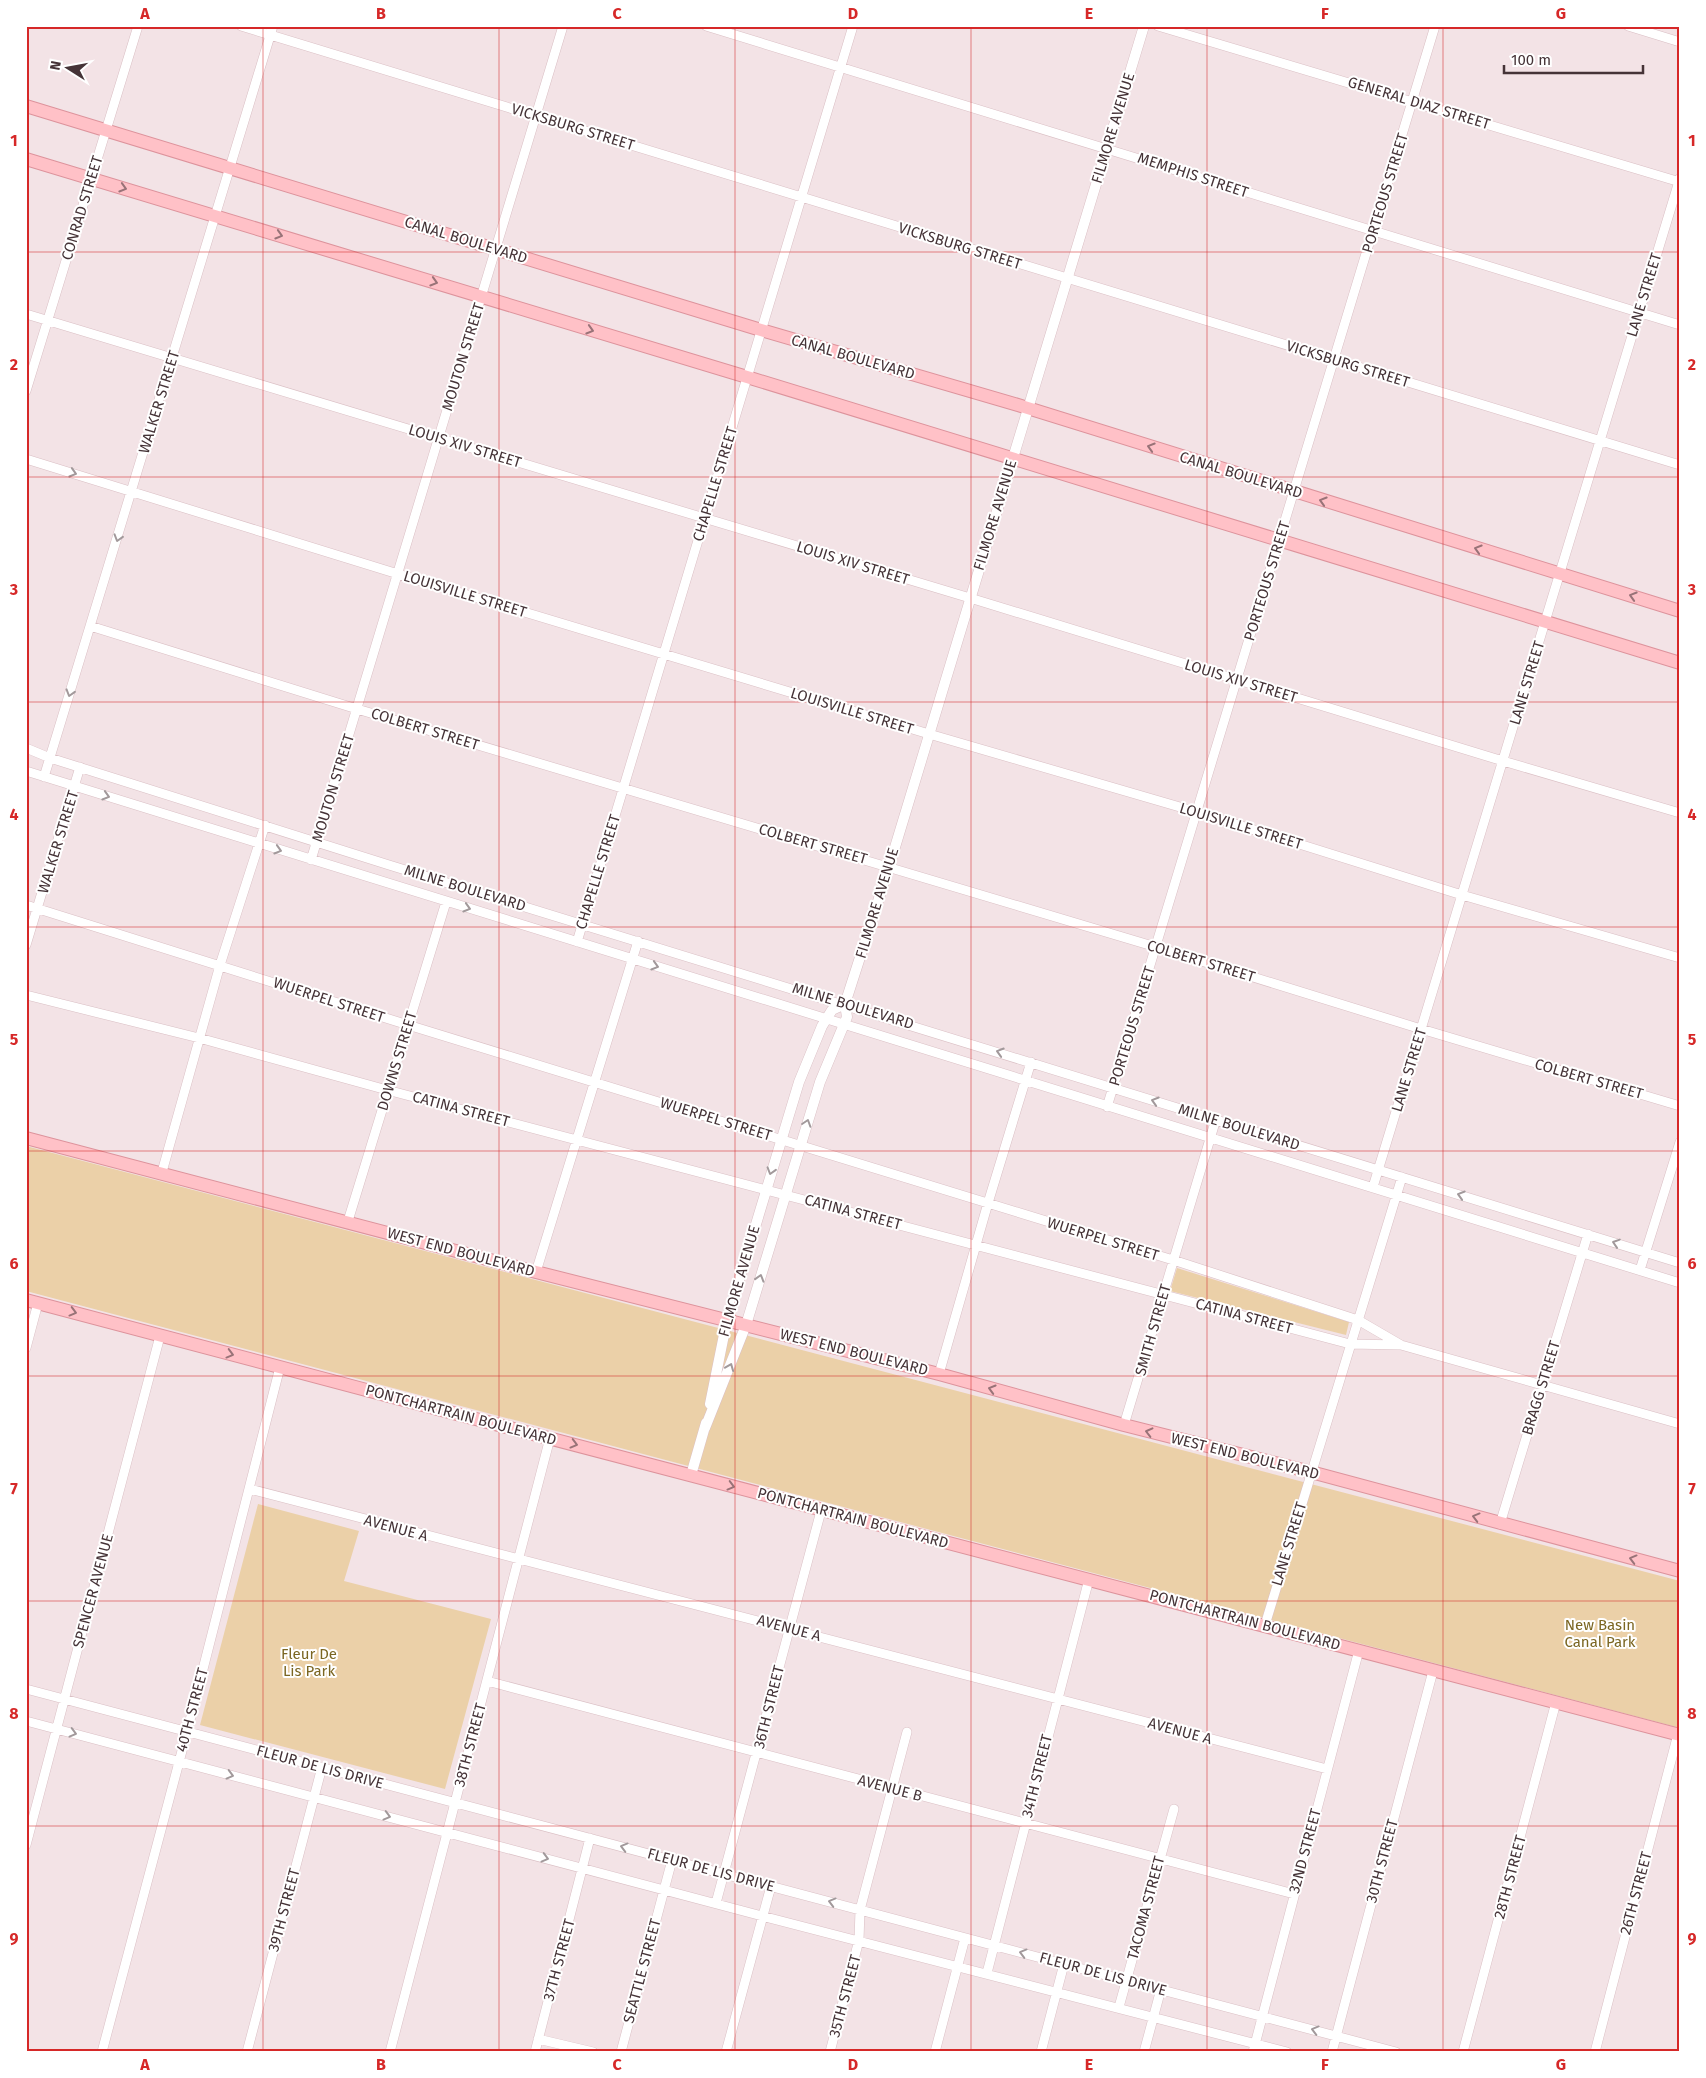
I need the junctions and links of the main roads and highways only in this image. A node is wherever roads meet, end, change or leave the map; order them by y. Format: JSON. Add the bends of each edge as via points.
{"nodes":[{"id":1,"x":26,"y":106,"type":"edge"},
{"id":2,"x":26,"y":159,"type":"edge"},
{"id":3,"x":1680,"y":610,"type":"edge"},
{"id":4,"x":1680,"y":663,"type":"edge"},
{"id":5,"x":26,"y":1138,"type":"edge"},
{"id":6,"x":32,"y":1301,"type":"edge"},
{"id":7,"x":1680,"y":1571,"type":"edge"},
{"id":8,"x":1679,"y":1734,"type":"edge"}],
"edges":[{"from":3,"to":1,"type":"main road","name":"CANAL BOULEVARD","one_way":true,"via":[[1027,408]]},
{"from":2,"to":4,"type":"main road","one_way":true},
{"from":7,"to":5,"type":"main road","name":"WEST END BOULEVARD","one_way":true,"via":[[939,1374]]},
{"from":6,"to":8,"type":"main road","name":"PONTCHARTRAIN BOULEVARD","one_way":true}]}
